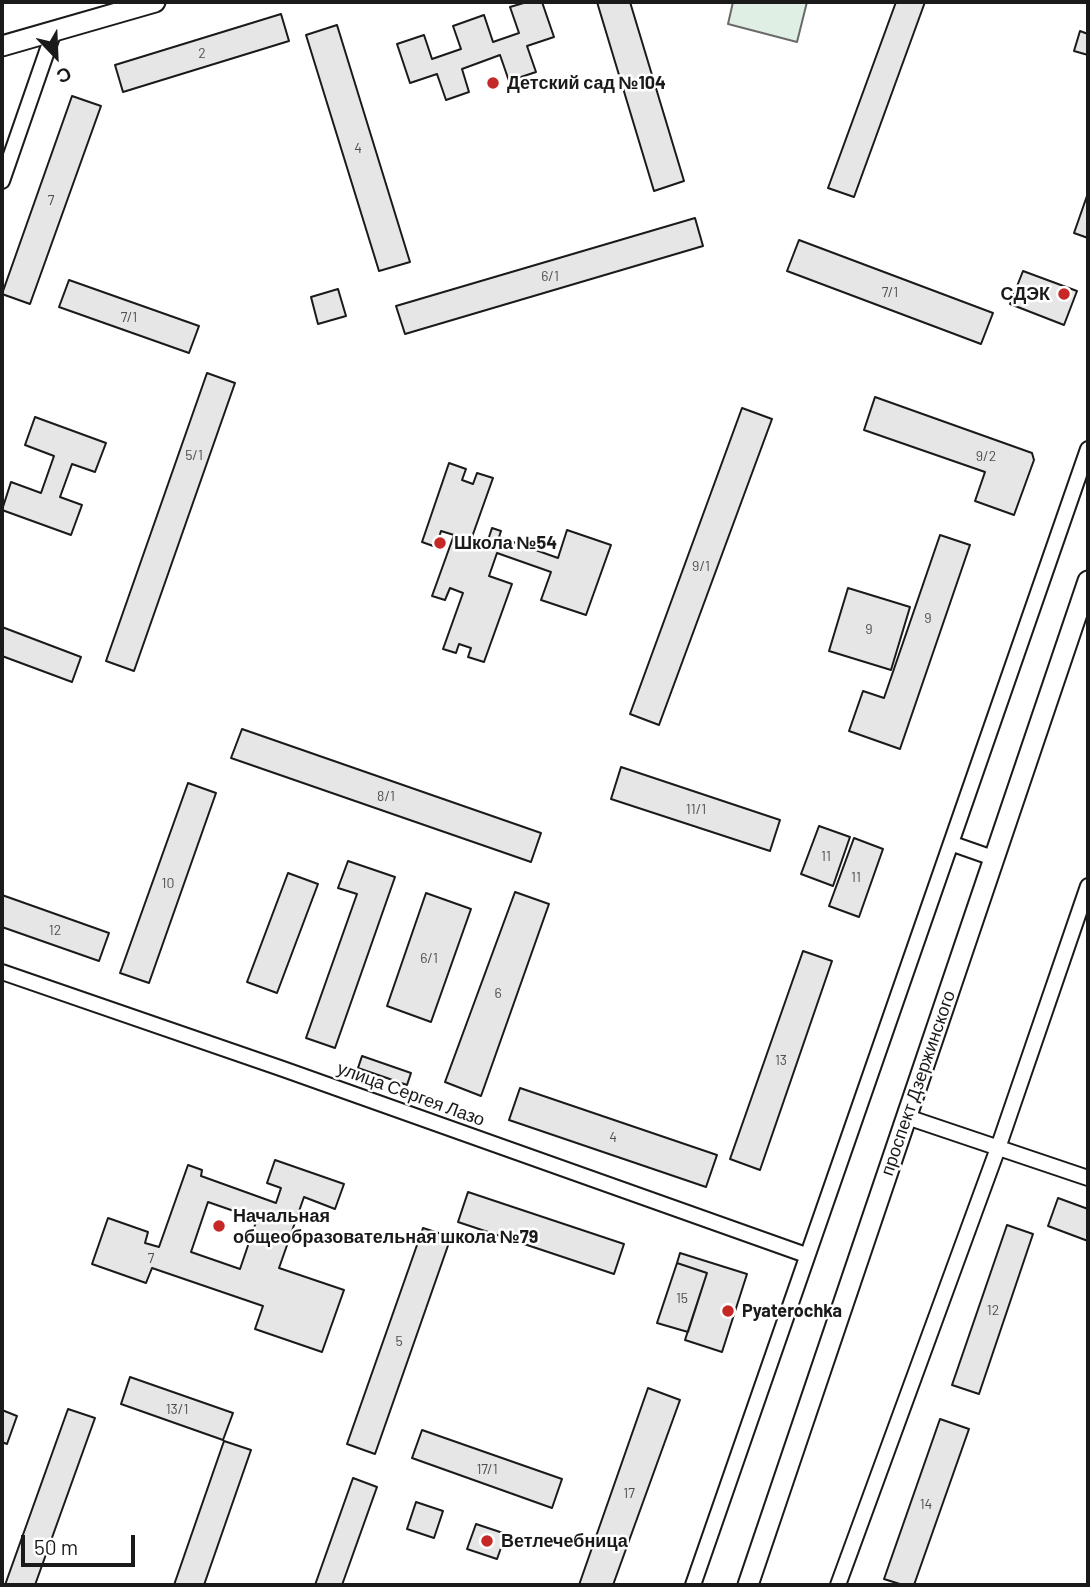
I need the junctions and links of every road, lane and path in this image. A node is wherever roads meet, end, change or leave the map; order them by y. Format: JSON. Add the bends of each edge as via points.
{"nodes":[{"id":1,"x":155,"y":2,"type":"edge"},
{"id":2,"x":54,"y":31,"type":"junction"},
{"id":3,"x":2,"y":46,"type":"edge"},
{"id":4,"x":2,"y":181,"type":"edge"},
{"id":5,"x":1088,"y":449,"type":"edge"},
{"id":6,"x":1088,"y":581,"type":"edge"},
{"id":7,"x":953,"y":844,"type":"junction"},
{"id":8,"x":993,"y":858,"type":"junction"},
{"id":9,"x":1088,"y":886,"type":"edge"},
{"id":10,"x":2,"y":972,"type":"edge"},
{"id":11,"x":907,"y":1118,"type":"junction"},
{"id":12,"x":998,"y":1148,"type":"junction"},
{"id":13,"x":1088,"y":1178,"type":"edge"},
{"id":14,"x":806,"y":1255,"type":"junction"},
{"id":15,"x":693,"y":1585,"type":"edge"},
{"id":16,"x":748,"y":1585,"type":"edge"},
{"id":17,"x":838,"y":1585,"type":"edge"}],
"edges":[{"from":1,"to":2,"type":"main road"},
{"from":2,"to":3,"type":"main road"},
{"from":2,"to":4,"type":"street"},
{"from":5,"to":7,"type":"street"},
{"from":6,"to":8,"type":"main road","name":"проспект Дзержинского"},
{"from":7,"to":8,"type":"street"},
{"from":7,"to":14,"type":"street"},
{"from":8,"to":11,"type":"main road","name":"проспект Дзержинского"},
{"from":9,"to":12,"type":"street"},
{"from":10,"to":14,"type":"street","name":"улица Сергея Лазо"},
{"from":11,"to":12,"type":"street"},
{"from":11,"to":16,"type":"main road","name":"проспект Дзержинского"},
{"from":12,"to":13,"type":"street"},
{"from":12,"to":17,"type":"street"},
{"from":14,"to":15,"type":"street"}]}
